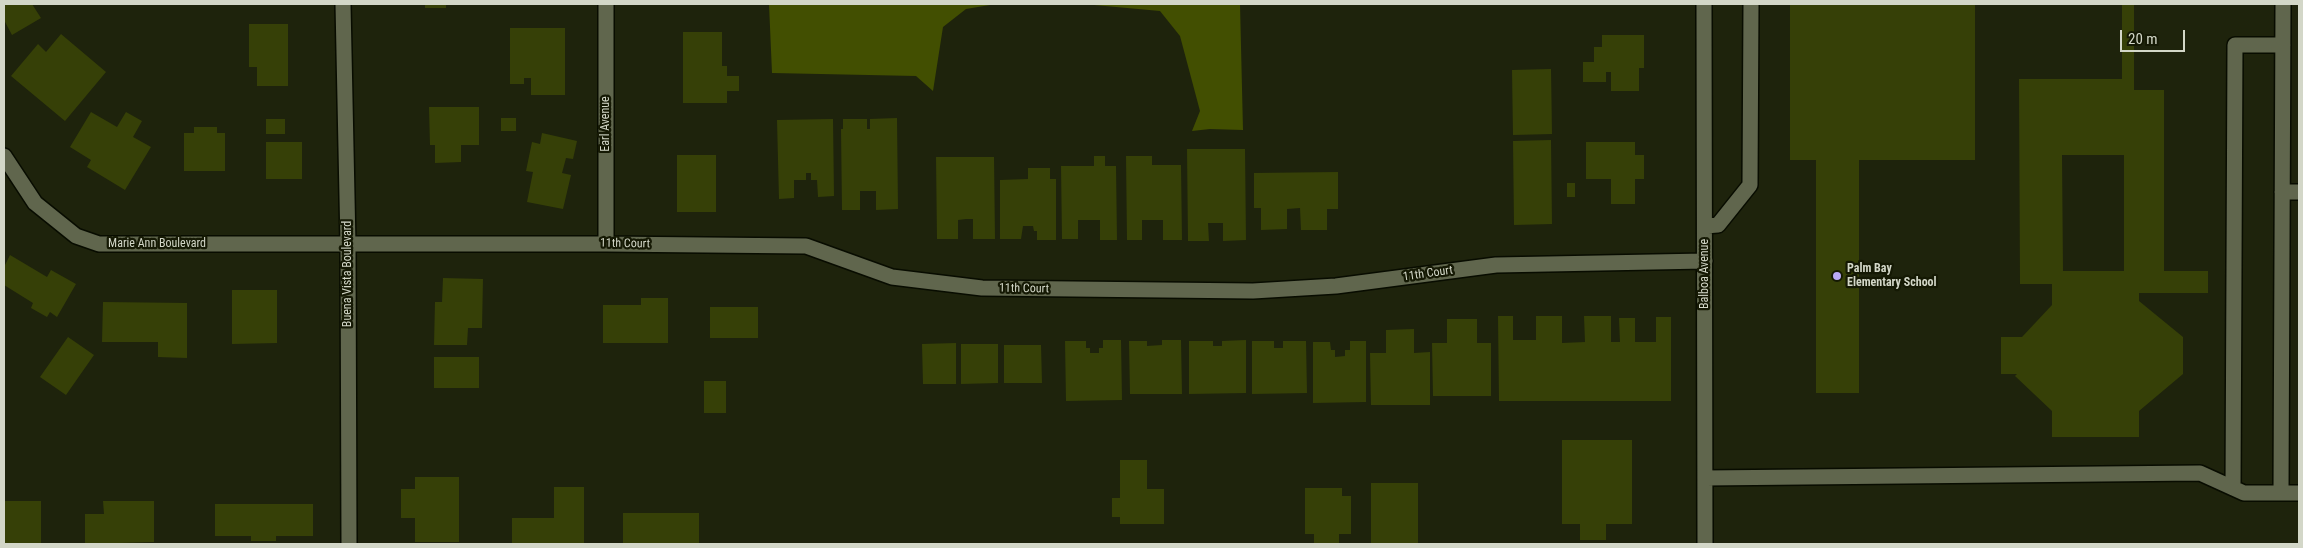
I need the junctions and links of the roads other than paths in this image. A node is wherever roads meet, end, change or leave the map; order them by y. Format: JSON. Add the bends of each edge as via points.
{"nodes":[{"id":1,"x":343,"y":4,"type":"edge"},
{"id":2,"x":606,"y":4,"type":"edge"},
{"id":3,"x":1704,"y":4,"type":"edge"},
{"id":4,"x":1751,"y":4,"type":"edge"},
{"id":5,"x":2283,"y":4,"type":"edge"},
{"id":6,"x":2283,"y":46,"type":"junction"},
{"id":7,"x":4,"y":156,"type":"edge"},
{"id":8,"x":2282,"y":192,"type":"junction"},
{"id":9,"x":2299,"y":192,"type":"edge"},
{"id":10,"x":1705,"y":226,"type":"junction"},
{"id":11,"x":606,"y":244,"type":"junction"},
{"id":12,"x":348,"y":245,"type":"junction"},
{"id":13,"x":1705,"y":261,"type":"junction"},
{"id":14,"x":1705,"y":478,"type":"junction"},
{"id":15,"x":2233,"y":488,"type":"junction"},
{"id":16,"x":2281,"y":493,"type":"junction"},
{"id":17,"x":2299,"y":493,"type":"edge"},
{"id":18,"x":349,"y":544,"type":"edge"},
{"id":19,"x":1705,"y":544,"type":"edge"}],
"edges":[{"from":1,"to":12,"type":"street","name":"Buena Vista Boulevard"},
{"from":2,"to":11,"type":"street","name":"Earl Avenue"},
{"from":3,"to":10,"type":"street","name":"Balboa Avenue"},
{"from":4,"to":10,"type":"street","via":[[1750,185],[1718,225]]},
{"from":5,"to":6,"type":"street"},
{"from":6,"to":8,"type":"street"},
{"from":6,"to":15,"type":"street","via":[[2235,45]]},
{"from":7,"to":12,"type":"street","name":"Marie Ann Boulevard","via":[[35,203],[76,236],[99,244]]},
{"from":8,"to":9,"type":"street"},
{"from":8,"to":16,"type":"street"},
{"from":10,"to":13,"type":"street","name":"Balboa Avenue"},
{"from":11,"to":12,"type":"street","name":"11th Court"},
{"from":11,"to":13,"type":"street","name":"11th Court","via":[[806,246],[892,277],[982,288],[1253,291],[1336,286],[1496,265]]},
{"from":12,"to":18,"type":"street","name":"Buena Vista Boulevard"},
{"from":13,"to":14,"type":"street","name":"Balboa Avenue"},
{"from":14,"to":15,"type":"street","via":[[2200,473]]},
{"from":14,"to":19,"type":"street","name":"Balboa Avenue"},
{"from":15,"to":16,"type":"street","via":[[2244,493]]},
{"from":16,"to":17,"type":"street"}]}
